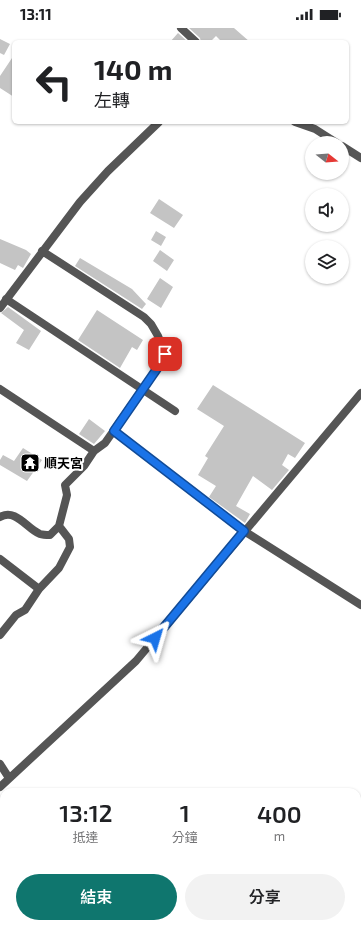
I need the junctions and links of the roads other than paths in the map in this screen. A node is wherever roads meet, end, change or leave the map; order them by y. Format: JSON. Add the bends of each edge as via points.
{"nodes":[{"id":1,"x":181,"y":28,"type":"edge"},
{"id":2,"x":194,"y":40,"type":"edge"},
{"id":3,"x":157,"y":124,"type":"edge"},
{"id":4,"x":301,"y":124,"type":"edge"},
{"id":5,"x":326,"y":136,"type":"edge"},
{"id":6,"x":349,"y":150,"type":"edge"},
{"id":7,"x":361,"y":158,"type":"edge"},
{"id":8,"x":42,"y":251,"type":"junction"},
{"id":9,"x":6,"y":299,"type":"junction"},
{"id":10,"x":0,"y":308,"type":"edge"},
{"id":11,"x":142,"y":388,"type":"junction"},
{"id":12,"x":0,"y":389,"type":"edge"},
{"id":13,"x":361,"y":393,"type":"edge"},
{"id":14,"x":175,"y":411,"type":"dead end"},
{"id":15,"x":114,"y":431,"type":"junction"},
{"id":16,"x":94,"y":451,"type":"junction"},
{"id":17,"x":0,"y":517,"type":"edge"},
{"id":18,"x":59,"y":526,"type":"junction"},
{"id":19,"x":244,"y":531,"type":"junction"},
{"id":20,"x":0,"y":559,"type":"edge"},
{"id":21,"x":39,"y":589,"type":"junction"},
{"id":22,"x":361,"y":604,"type":"edge"},
{"id":23,"x":0,"y":635,"type":"edge"},
{"id":24,"x":0,"y":764,"type":"edge"},
{"id":25,"x":9,"y":778,"type":"junction"},
{"id":26,"x":0,"y":787,"type":"edge"}],
"edges":[{"from":1,"to":2,"type":"street"},
{"from":3,"to":8,"type":"street","via":[[108,171]]},
{"from":4,"to":5,"type":"street"},
{"from":6,"to":7,"type":"street"},
{"from":8,"to":9,"type":"street"},
{"from":8,"to":11,"type":"street","via":[[151,324],[165,354]]},
{"from":9,"to":10,"type":"street"},
{"from":9,"to":11,"type":"street"},
{"from":11,"to":14,"type":"street"},
{"from":11,"to":15,"type":"street"},
{"from":12,"to":16,"type":"street"},
{"from":13,"to":19,"type":"street"},
{"from":15,"to":16,"type":"street","via":[[105,443]]},
{"from":15,"to":19,"type":"street"},
{"from":16,"to":18,"type":"street","via":[[84,466],[65,485],[67,495]]},
{"from":17,"to":18,"type":"street","via":[[17,517],[39,534],[50,535]]},
{"from":18,"to":21,"type":"street","via":[[69,539],[70,547],[59,568]]},
{"from":19,"to":22,"type":"street"},
{"from":19,"to":25,"type":"street","via":[[136,661]]},
{"from":20,"to":21,"type":"street"},
{"from":21,"to":23,"type":"street","via":[[25,610],[16,615]]},
{"from":24,"to":25,"type":"street"},
{"from":25,"to":26,"type":"street"}]}
